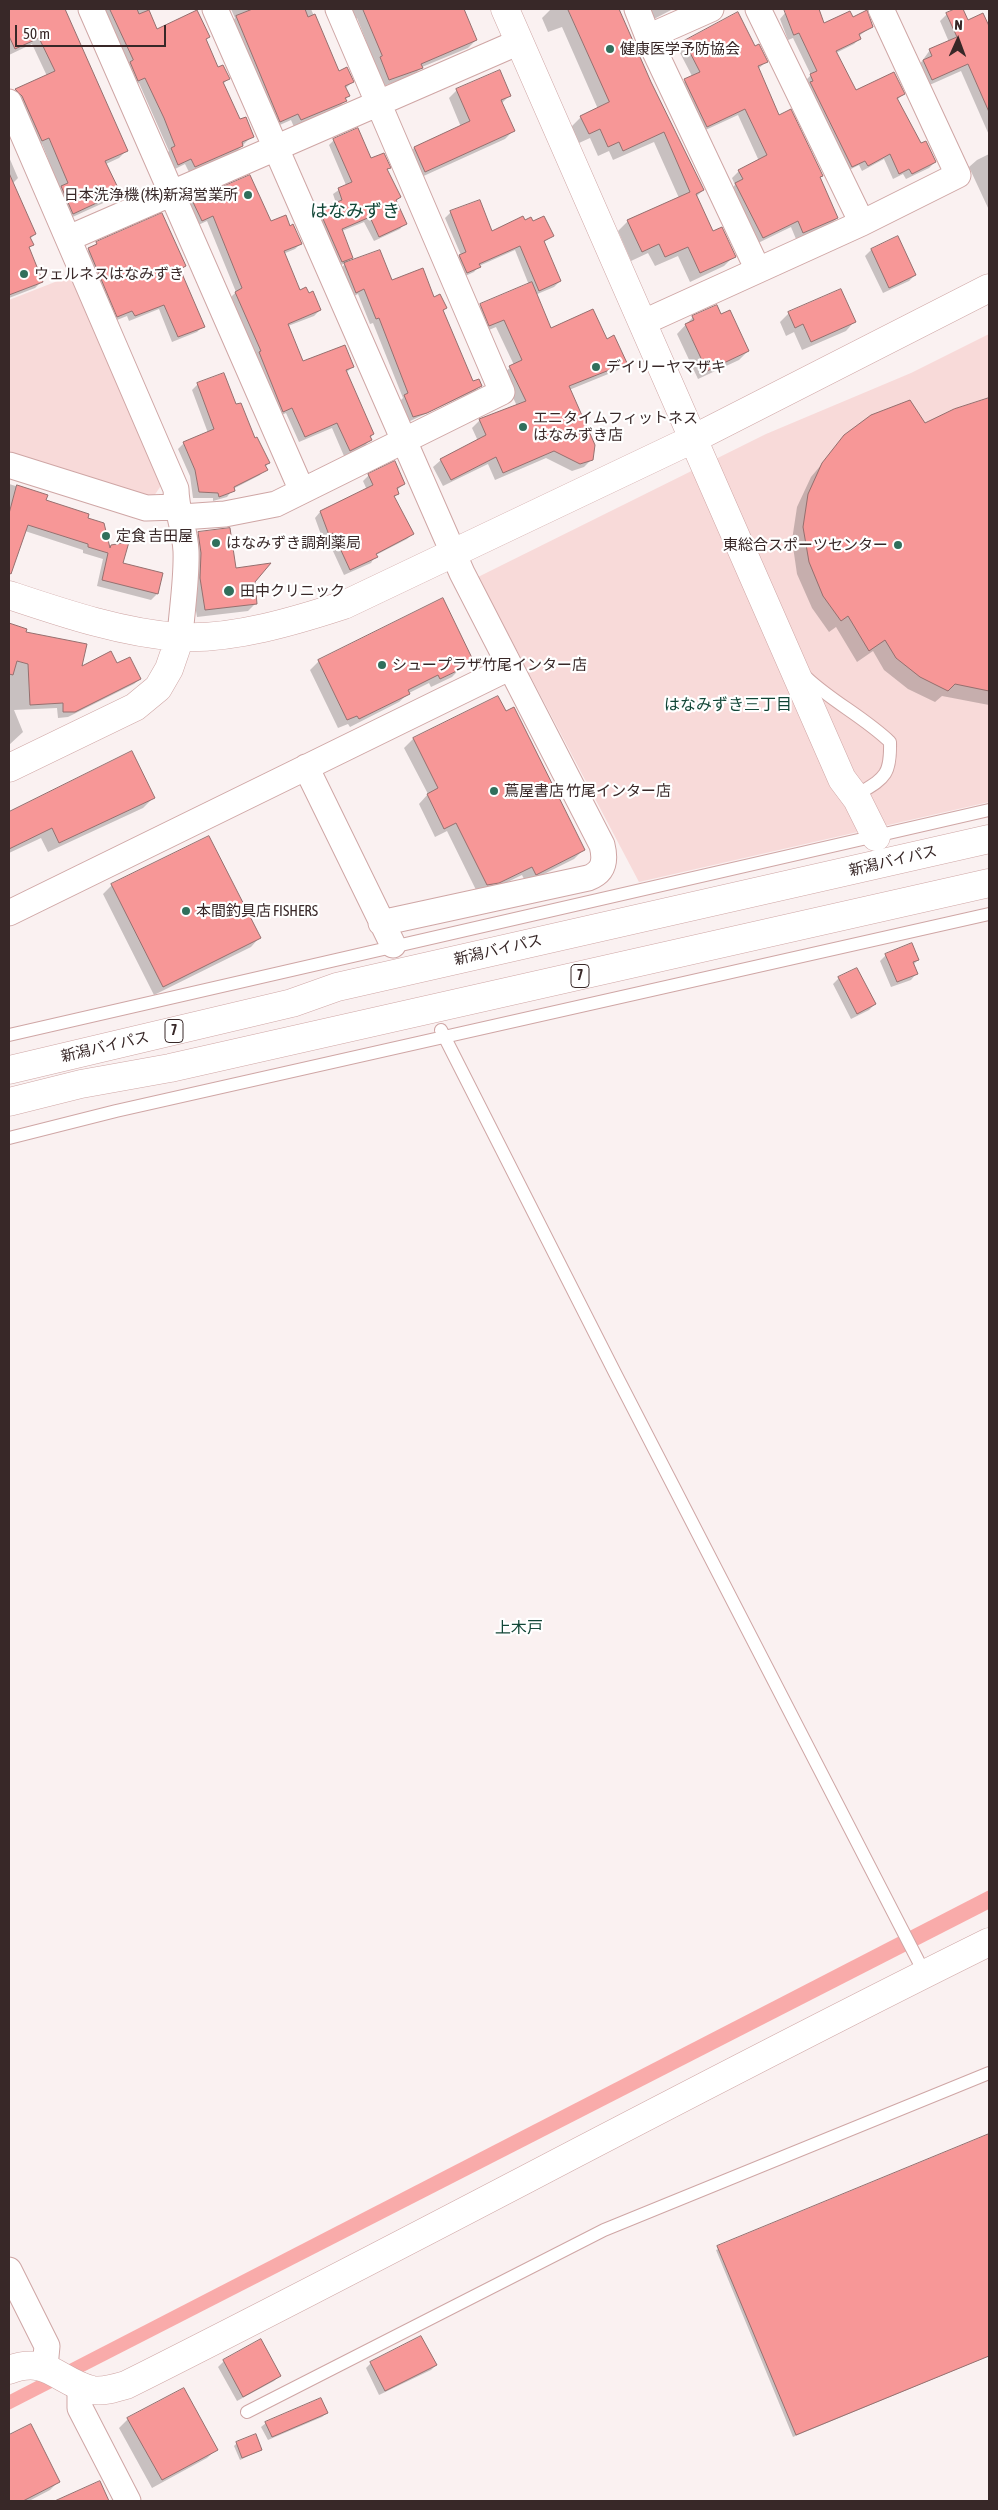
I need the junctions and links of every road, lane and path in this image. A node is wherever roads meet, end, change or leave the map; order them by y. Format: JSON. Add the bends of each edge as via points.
{"nodes":[{"id":1,"x":91,"y":9,"type":"edge"},
{"id":2,"x":215,"y":9,"type":"edge"},
{"id":3,"x":338,"y":9,"type":"edge"},
{"id":4,"x":505,"y":9,"type":"edge"},
{"id":5,"x":637,"y":9,"type":"edge"},
{"id":6,"x":711,"y":9,"type":"edge"},
{"id":7,"x":758,"y":9,"type":"edge"},
{"id":8,"x":881,"y":9,"type":"edge"},
{"id":9,"x":648,"y":37,"type":"junction"},
{"id":10,"x":518,"y":42,"type":"junction"},
{"id":11,"x":9,"y":102,"type":"edge"},
{"id":12,"x":379,"y":103,"type":"junction"},
{"id":13,"x":17,"y":141,"type":"edge"},
{"id":14,"x":276,"y":148,"type":"junction"},
{"id":15,"x":172,"y":193,"type":"junction"},
{"id":16,"x":862,"y":223,"type":"junction"},
{"id":17,"x":68,"y":238,"type":"junction"},
{"id":18,"x":758,"y":270,"type":"junction"},
{"id":19,"x":989,"y":288,"type":"edge"},
{"id":20,"x":642,"y":323,"type":"junction"},
{"id":21,"x":692,"y":439,"type":"junction"},
{"id":22,"x":404,"y":440,"type":"junction"},
{"id":23,"x":9,"y":465,"type":"edge"},
{"id":24,"x":302,"y":491,"type":"junction"},
{"id":25,"x":179,"y":512,"type":"junction"},
{"id":26,"x":453,"y":553,"type":"junction"},
{"id":27,"x":9,"y":594,"type":"edge"},
{"id":28,"x":180,"y":637,"type":"junction"},
{"id":29,"x":791,"y":663,"type":"junction"},
{"id":30,"x":511,"y":666,"type":"junction"},
{"id":31,"x":306,"y":767,"type":"junction"},
{"id":32,"x":9,"y":768,"type":"edge"},
{"id":33,"x":855,"y":796,"type":"junction"},
{"id":34,"x":989,"y":810,"type":"edge"},
{"id":35,"x":876,"y":837,"type":"junction"},
{"id":36,"x":989,"y":839,"type":"edge"},
{"id":37,"x":989,"y":883,"type":"edge"},
{"id":38,"x":9,"y":913,"type":"edge"},
{"id":39,"x":989,"y":914,"type":"edge"},
{"id":40,"x":381,"y":923,"type":"junction"},
{"id":41,"x":396,"y":950,"type":"junction"},
{"id":42,"x":337,"y":987,"type":"junction"},
{"id":43,"x":443,"y":1034,"type":"junction"},
{"id":44,"x":9,"y":1035,"type":"edge"},
{"id":45,"x":9,"y":1052,"type":"edge"},
{"id":46,"x":170,"y":1068,"type":"junction"},
{"id":47,"x":9,"y":1070,"type":"edge"},
{"id":48,"x":9,"y":1102,"type":"edge"},
{"id":49,"x":9,"y":1119,"type":"edge"},
{"id":50,"x":9,"y":1138,"type":"edge"},
{"id":51,"x":989,"y":1942,"type":"edge"},
{"id":52,"x":920,"y":1967,"type":"junction"},
{"id":53,"x":989,"y":2074,"type":"edge"},
{"id":54,"x":9,"y":2270,"type":"edge"},
{"id":55,"x":47,"y":2369,"type":"junction"},
{"id":56,"x":9,"y":2370,"type":"edge"},
{"id":57,"x":76,"y":2384,"type":"junction"},
{"id":58,"x":247,"y":2412,"type":"dead end"},
{"id":59,"x":128,"y":2501,"type":"edge"}],
"edges":[{"from":1,"to":15,"type":"street"},
{"from":2,"to":14,"type":"street"},
{"from":3,"to":12,"type":"street"},
{"from":4,"to":10,"type":"main road"},
{"from":5,"to":9,"type":"street"},
{"from":6,"to":9,"type":"street"},
{"from":7,"to":16,"type":"street"},
{"from":8,"to":16,"type":"street","via":[[958,175]]},
{"from":9,"to":18,"type":"street"},
{"from":10,"to":12,"type":"street"},
{"from":10,"to":20,"type":"main road"},
{"from":11,"to":13,"type":"street"},
{"from":12,"to":14,"type":"street"},
{"from":12,"to":22,"type":"street","via":[[502,392]]},
{"from":13,"to":17,"type":"street"},
{"from":14,"to":15,"type":"street"},
{"from":14,"to":22,"type":"street"},
{"from":15,"to":17,"type":"street"},
{"from":15,"to":24,"type":"street"},
{"from":16,"to":18,"type":"street"},
{"from":17,"to":25,"type":"street","via":[[170,472]]},
{"from":18,"to":20,"type":"street"},
{"from":19,"to":21,"type":"main road"},
{"from":20,"to":21,"type":"main road"},
{"from":21,"to":26,"type":"main road"},
{"from":21,"to":29,"type":"main road"},
{"from":22,"to":24,"type":"street"},
{"from":22,"to":26,"type":"street"},
{"from":23,"to":25,"type":"street","via":[[146,508]]},
{"from":24,"to":25,"type":"street","via":[[276,504],[225,514]]},
{"from":25,"to":28,"type":"street","via":[[186,550]]},
{"from":26,"to":28,"type":"main road","via":[[344,604],[305,618],[230,634]]},
{"from":26,"to":30,"type":"street"},
{"from":27,"to":28,"type":"main road","via":[[81,617]]},
{"from":28,"to":32,"type":"main road","via":[[169,669],[158,688],[135,707]]},
{"from":29,"to":33,"type":"main road","via":[[842,779]]},
{"from":29,"to":33,"type":"lane","via":[[821,692],[890,742],[887,774]]},
{"from":30,"to":31,"type":"street"},
{"from":30,"to":40,"type":"street","via":[[602,845],[604,864],[598,874],[588,878]]},
{"from":31,"to":38,"type":"street"},
{"from":31,"to":40,"type":"street"},
{"from":33,"to":35,"type":"main road"},
{"from":34,"to":35,"type":"lane"},
{"from":35,"to":41,"type":"lane"},
{"from":36,"to":42,"type":"main road","name":"新潟バイパス","number":"7"},
{"from":37,"to":46,"type":"main road","name":"新潟バイパス","number":"7"},
{"from":39,"to":43,"type":"lane"},
{"from":40,"to":41,"type":"street"},
{"from":41,"to":44,"type":"lane"},
{"from":42,"to":45,"type":"main road","via":[[287,987]]},
{"from":42,"to":47,"type":"main road","name":"新潟バイパス","number":"7","via":[[292,1003]]},
{"from":43,"to":50,"type":"lane"},
{"from":43,"to":52,"type":"lane"},
{"from":46,"to":48,"type":"main road","name":"新潟バイパス","number":"7","via":[[81,1084]]},
{"from":46,"to":49,"type":"main road","via":[[85,1099]]},
{"from":51,"to":52,"type":"main road"},
{"from":52,"to":57,"type":"main road","via":[[305,2296],[126,2385],[92,2390]]},
{"from":53,"to":58,"type":"lane","via":[[604,2230]]},
{"from":54,"to":55,"type":"street","via":[[47,2346]]},
{"from":55,"to":56,"type":"main road","via":[[30,2364]]},
{"from":55,"to":57,"type":"main road"},
{"from":57,"to":59,"type":"street","via":[[80,2408]]}]}
